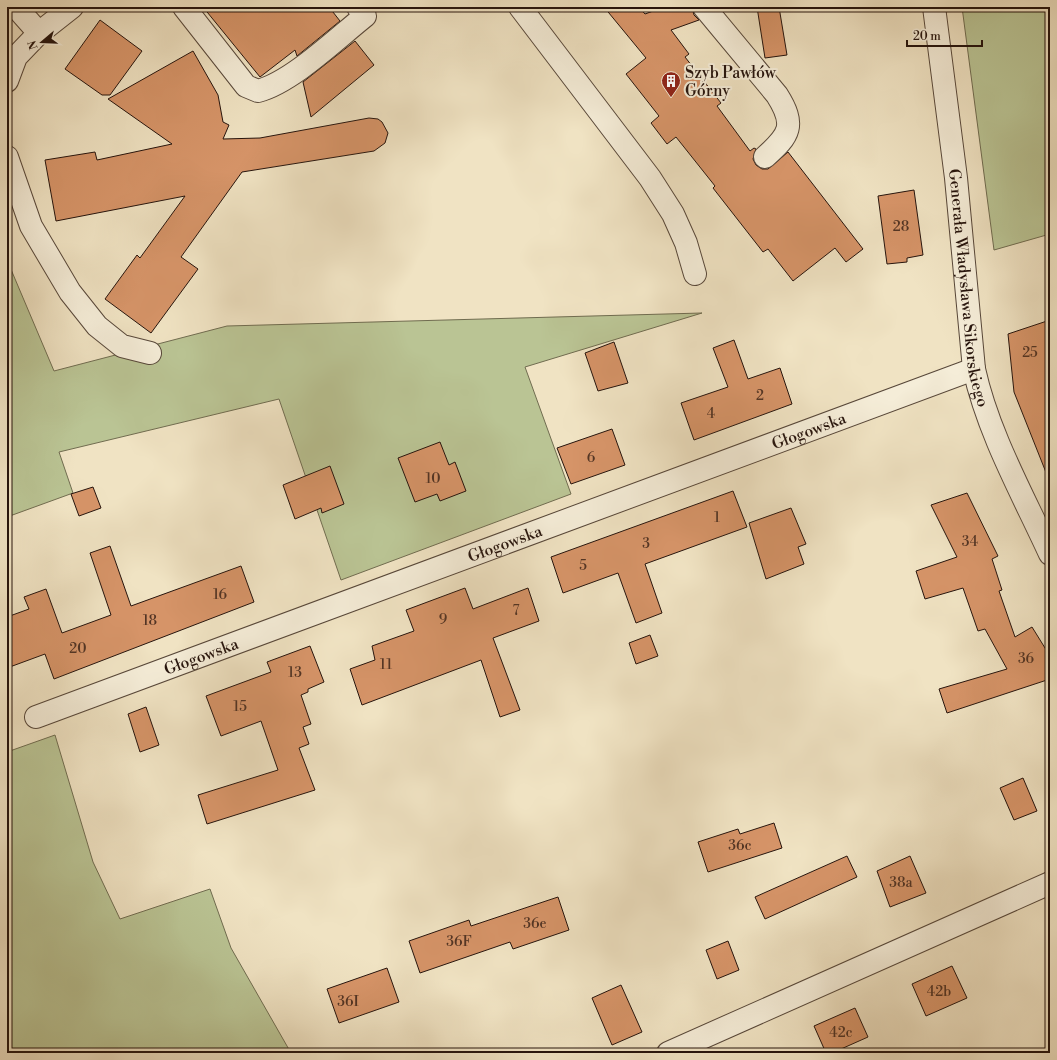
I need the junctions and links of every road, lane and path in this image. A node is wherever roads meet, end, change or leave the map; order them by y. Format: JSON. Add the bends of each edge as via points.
{"nodes":[{"id":1,"x":16,"y":7,"type":"edge"},
{"id":2,"x":72,"y":7,"type":"edge"},
{"id":3,"x":184,"y":7,"type":"edge"},
{"id":4,"x":358,"y":7,"type":"edge"},
{"id":5,"x":520,"y":7,"type":"edge"},
{"id":6,"x":704,"y":7,"type":"edge"},
{"id":7,"x":934,"y":7,"type":"edge"},
{"id":8,"x":39,"y":33,"type":"junction"},
{"id":9,"x":7,"y":81,"type":"edge"},
{"id":10,"x":765,"y":156,"type":"dead end"},
{"id":11,"x":7,"y":157,"type":"edge"},
{"id":12,"x":695,"y":274,"type":"dead end"},
{"id":13,"x":150,"y":353,"type":"dead end"},
{"id":14,"x":974,"y":369,"type":"junction"},
{"id":15,"x":1050,"y":553,"type":"edge"},
{"id":16,"x":36,"y":717,"type":"dead end"},
{"id":17,"x":1050,"y":883,"type":"edge"},
{"id":18,"x":668,"y":1053,"type":"edge"}],
"edges":[{"from":1,"to":8,"type":"street"},
{"from":2,"to":8,"type":"street"},
{"from":3,"to":4,"type":"street","via":[[246,86],[258,91],[271,88],[286,79],[365,16]]},
{"from":5,"to":12,"type":"street","via":[[650,178],[673,214],[686,243]]},
{"from":6,"to":10,"type":"street","via":[[786,110],[789,122],[787,134]]},
{"from":7,"to":14,"type":"street","name":"Generała Władysława Sikorskiego","via":[[956,178]]},
{"from":8,"to":9,"type":"street","via":[[16,57]]},
{"from":11,"to":13,"type":"street","via":[[31,226],[70,292],[97,326],[122,346]]},
{"from":14,"to":15,"type":"street","name":"Generała Władysława Sikorskiego","via":[[981,399]]},
{"from":14,"to":16,"type":"street","name":"Głogowska"},
{"from":17,"to":18,"type":"street"}]}
